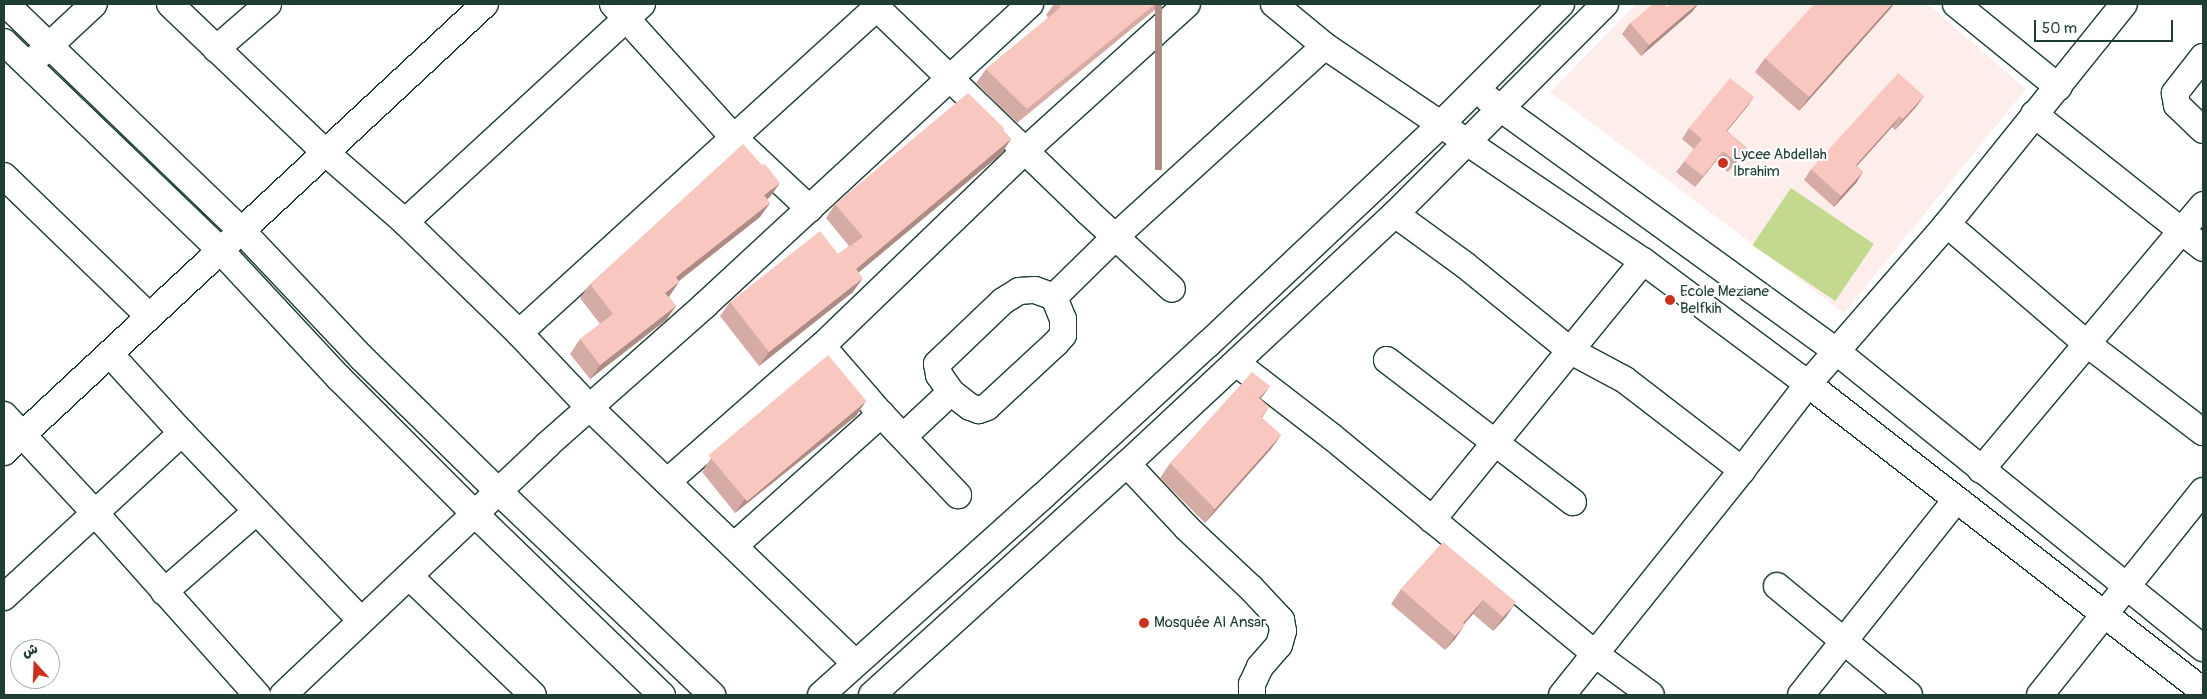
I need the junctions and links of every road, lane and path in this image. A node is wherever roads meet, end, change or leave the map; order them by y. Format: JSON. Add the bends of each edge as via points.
{"nodes":[{"id":1,"x":6,"y":4,"type":"edge"},
{"id":2,"x":94,"y":4,"type":"edge"},
{"id":3,"x":170,"y":4,"type":"edge"},
{"id":4,"x":268,"y":4,"type":"edge"},
{"id":5,"x":485,"y":4,"type":"edge"},
{"id":6,"x":1030,"y":4,"type":"edge"},
{"id":7,"x":1187,"y":4,"type":"edge"},
{"id":8,"x":1274,"y":4,"type":"edge"},
{"id":9,"x":1561,"y":4,"type":"edge"},
{"id":10,"x":1605,"y":4,"type":"edge"},
{"id":11,"x":1956,"y":4,"type":"edge"},
{"id":12,"x":2124,"y":4,"type":"edge"},
{"id":13,"x":875,"y":6,"type":"edge"},
{"id":14,"x":627,"y":8,"type":"edge"},
{"id":15,"x":4,"y":42,"type":"edge"},
{"id":16,"x":49,"y":45,"type":"junction"},
{"id":17,"x":1326,"y":46,"type":"junction"},
{"id":18,"x":216,"y":49,"type":"junction"},
{"id":19,"x":2203,"y":57,"type":"edge"},
{"id":20,"x":28,"y":66,"type":"junction"},
{"id":21,"x":952,"y":77,"type":"junction"},
{"id":22,"x":2058,"y":86,"type":"junction"},
{"id":23,"x":1474,"y":91,"type":"junction"},
{"id":24,"x":1501,"y":108,"type":"junction"},
{"id":25,"x":2034,"y":114,"type":"junction"},
{"id":26,"x":1440,"y":125,"type":"junction"},
{"id":27,"x":2203,"y":130,"type":"edge"},
{"id":28,"x":734,"y":137,"type":"junction"},
{"id":29,"x":1466,"y":142,"type":"junction"},
{"id":30,"x":1026,"y":150,"type":"junction"},
{"id":31,"x":326,"y":153,"type":"junction"},
{"id":32,"x":4,"y":176,"type":"edge"},
{"id":33,"x":2203,"y":205,"type":"edge"},
{"id":34,"x":810,"y":209,"type":"junction"},
{"id":35,"x":1395,"y":214,"type":"junction"},
{"id":36,"x":406,"y":222,"type":"junction"},
{"id":37,"x":1947,"y":224,"type":"junction"},
{"id":38,"x":241,"y":230,"type":"junction"},
{"id":39,"x":2182,"y":230,"type":"junction"},
{"id":40,"x":1116,"y":236,"type":"junction"},
{"id":41,"x":2203,"y":248,"type":"edge"},
{"id":42,"x":219,"y":250,"type":"junction"},
{"id":43,"x":1643,"y":261,"type":"junction"},
{"id":44,"x":1172,"y":289,"type":"dead end"},
{"id":45,"x":1054,"y":297,"type":"junction"},
{"id":46,"x":149,"y":316,"type":"junction"},
{"id":47,"x":519,"y":333,"type":"junction"},
{"id":48,"x":2086,"y":343,"type":"junction"},
{"id":49,"x":822,"y":346,"type":"junction"},
{"id":50,"x":1836,"y":350,"type":"junction"},
{"id":51,"x":1571,"y":351,"type":"junction"},
{"id":52,"x":110,"y":354,"type":"junction"},
{"id":53,"x":1387,"y":360,"type":"dead end"},
{"id":54,"x":1236,"y":362,"type":"junction"},
{"id":55,"x":1808,"y":384,"type":"junction"},
{"id":56,"x":951,"y":392,"type":"junction"},
{"id":57,"x":589,"y":408,"type":"junction"},
{"id":58,"x":881,"y":414,"type":"junction"},
{"id":59,"x":4,"y":415,"type":"edge"},
{"id":60,"x":2203,"y":432,"type":"edge"},
{"id":61,"x":182,"y":433,"type":"junction"},
{"id":62,"x":904,"y":436,"type":"junction"},
{"id":63,"x":1495,"y":441,"type":"junction"},
{"id":64,"x":13,"y":443,"type":"edge"},
{"id":65,"x":1127,"y":464,"type":"junction"},
{"id":66,"x":1742,"y":470,"type":"junction"},
{"id":67,"x":1980,"y":470,"type":"junction"},
{"id":68,"x":667,"y":482,"type":"junction"},
{"id":69,"x":498,"y":492,"type":"junction"},
{"id":70,"x":2203,"y":492,"type":"edge"},
{"id":71,"x":958,"y":495,"type":"dead end"},
{"id":72,"x":1956,"y":500,"type":"junction"},
{"id":73,"x":1573,"y":502,"type":"dead end"},
{"id":74,"x":257,"y":511,"type":"junction"},
{"id":75,"x":95,"y":513,"type":"junction"},
{"id":76,"x":476,"y":515,"type":"junction"},
{"id":77,"x":1432,"y":520,"type":"junction"},
{"id":78,"x":734,"y":546,"type":"junction"},
{"id":79,"x":410,"y":577,"type":"junction"},
{"id":80,"x":1777,"y":586,"type":"dead end"},
{"id":81,"x":2126,"y":587,"type":"junction"},
{"id":82,"x":164,"y":592,"type":"junction"},
{"id":83,"x":4,"y":597,"type":"edge"},
{"id":84,"x":2105,"y":616,"type":"junction"},
{"id":85,"x":361,"y":620,"type":"junction"},
{"id":86,"x":1845,"y":643,"type":"junction"},
{"id":87,"x":2203,"y":648,"type":"edge"},
{"id":88,"x":1595,"y":654,"type":"junction"},
{"id":89,"x":855,"y":663,"type":"junction"},
{"id":90,"x":2203,"y":691,"type":"edge"},
{"id":91,"x":883,"y":692,"type":"edge"},
{"id":92,"x":256,"y":695,"type":"edge"},
{"id":93,"x":282,"y":695,"type":"edge"},
{"id":94,"x":531,"y":695,"type":"edge"},
{"id":95,"x":662,"y":695,"type":"edge"},
{"id":96,"x":712,"y":695,"type":"edge"},
{"id":97,"x":821,"y":695,"type":"edge"},
{"id":98,"x":1252,"y":695,"type":"edge"},
{"id":99,"x":1562,"y":695,"type":"edge"},
{"id":100,"x":1651,"y":695,"type":"edge"},
{"id":101,"x":1802,"y":695,"type":"edge"},
{"id":102,"x":1909,"y":695,"type":"edge"},
{"id":103,"x":2040,"y":695,"type":"edge"}],
"edges":[{"from":1,"to":16,"type":"street"},
{"from":2,"to":16,"type":"street"},
{"from":3,"to":18,"type":"street"},
{"from":4,"to":18,"type":"street"},
{"from":5,"to":31,"type":"street"},
{"from":6,"to":21,"type":"street"},
{"from":7,"to":30,"type":"street"},
{"from":8,"to":17,"type":"street"},
{"from":9,"to":23,"type":"street"},
{"from":10,"to":24,"type":"street"},
{"from":11,"to":22,"type":"street"},
{"from":12,"to":22,"type":"street"},
{"from":13,"to":21,"type":"street"},
{"from":13,"to":28,"type":"street"},
{"from":14,"to":28,"type":"street"},
{"from":14,"to":36,"type":"street"},
{"from":15,"to":20,"type":"street"},
{"from":16,"to":20,"type":"street"},
{"from":16,"to":38,"type":"street"},
{"from":17,"to":26,"type":"street"},
{"from":17,"to":40,"type":"street"},
{"from":18,"to":31,"type":"street"},
{"from":19,"to":27,"type":"street","via":[[2176,94],[2177,105]]},
{"from":20,"to":42,"type":"street"},
{"from":21,"to":30,"type":"street"},
{"from":21,"to":34,"type":"street"},
{"from":22,"to":25,"type":"street"},
{"from":23,"to":24,"type":"street"},
{"from":23,"to":26,"type":"street"},
{"from":24,"to":29,"type":"street"},
{"from":24,"to":50,"type":"street"},
{"from":25,"to":37,"type":"street"},
{"from":25,"to":39,"type":"street"},
{"from":26,"to":29,"type":"street"},
{"from":26,"to":89,"type":"street","via":[[1042,497]]},
{"from":28,"to":34,"type":"street"},
{"from":28,"to":47,"type":"street"},
{"from":29,"to":35,"type":"street"},
{"from":29,"to":43,"type":"street"},
{"from":30,"to":40,"type":"street"},
{"from":30,"to":49,"type":"street"},
{"from":31,"to":36,"type":"street"},
{"from":31,"to":38,"type":"street"},
{"from":32,"to":46,"type":"street"},
{"from":33,"to":39,"type":"street"},
{"from":34,"to":57,"type":"street"},
{"from":35,"to":51,"type":"street","via":[[1465,265]]},
{"from":35,"to":54,"type":"street"},
{"from":36,"to":47,"type":"street"},
{"from":37,"to":48,"type":"street"},
{"from":37,"to":50,"type":"street"},
{"from":38,"to":42,"type":"street"},
{"from":38,"to":69,"type":"street","via":[[362,358]]},
{"from":39,"to":41,"type":"street"},
{"from":39,"to":48,"type":"street"},
{"from":40,"to":44,"type":"street"},
{"from":40,"to":45,"type":"street"},
{"from":42,"to":46,"type":"street"},
{"from":42,"to":76,"type":"street","via":[[339,378]]},
{"from":43,"to":51,"type":"street"},
{"from":43,"to":55,"type":"street"},
{"from":45,"to":56,"type":"street","via":[[1036,290],[1019,291],[988,314],[937,364],[939,375]]},
{"from":45,"to":56,"type":"street","via":[[1063,319],[1062,335],[1009,388],[979,410]]},
{"from":46,"to":52,"type":"street"},
{"from":47,"to":57,"type":"street"},
{"from":48,"to":60,"type":"street"},
{"from":48,"to":67,"type":"street"},
{"from":49,"to":58,"type":"street"},
{"from":49,"to":68,"type":"street"},
{"from":50,"to":55,"type":"street"},
{"from":50,"to":67,"type":"street"},
{"from":51,"to":63,"type":"street"},
{"from":51,"to":66,"type":"street","via":[[1606,368],[1644,394]]},
{"from":52,"to":61,"type":"street"},
{"from":52,"to":64,"type":"street"},
{"from":53,"to":63,"type":"street"},
{"from":54,"to":65,"type":"street"},
{"from":54,"to":77,"type":"street"},
{"from":55,"to":66,"type":"street"},
{"from":55,"to":72,"type":"street"},
{"from":56,"to":62,"type":"street"},
{"from":57,"to":68,"type":"street"},
{"from":57,"to":69,"type":"street"},
{"from":58,"to":62,"type":"street"},
{"from":58,"to":78,"type":"street"},
{"from":59,"to":64,"type":"street"},
{"from":61,"to":74,"type":"street"},
{"from":61,"to":75,"type":"street"},
{"from":62,"to":71,"type":"street"},
{"from":63,"to":73,"type":"street"},
{"from":63,"to":77,"type":"street"},
{"from":64,"to":75,"type":"street"},
{"from":65,"to":91,"type":"street"},
{"from":65,"to":98,"type":"street","via":[[1281,620],[1283,632],[1278,645],[1260,668],[1252,684]]},
{"from":66,"to":88,"type":"street"},
{"from":67,"to":81,"type":"street"},
{"from":68,"to":78,"type":"street"},
{"from":69,"to":76,"type":"street"},
{"from":69,"to":96,"type":"street"},
{"from":70,"to":81,"type":"street"},
{"from":72,"to":84,"type":"street"},
{"from":72,"to":86,"type":"street"},
{"from":74,"to":82,"type":"street"},
{"from":74,"to":85,"type":"street"},
{"from":75,"to":82,"type":"street"},
{"from":75,"to":83,"type":"street"},
{"from":76,"to":79,"type":"street"},
{"from":76,"to":95,"type":"street"},
{"from":77,"to":88,"type":"street"},
{"from":78,"to":89,"type":"street"},
{"from":79,"to":85,"type":"street"},
{"from":79,"to":94,"type":"street"},
{"from":80,"to":86,"type":"street"},
{"from":81,"to":84,"type":"street"},
{"from":81,"to":87,"type":"street"},
{"from":82,"to":92,"type":"street"},
{"from":84,"to":90,"type":"street"},
{"from":84,"to":103,"type":"street"},
{"from":85,"to":93,"type":"street"},
{"from":86,"to":101,"type":"street"},
{"from":86,"to":102,"type":"street"},
{"from":88,"to":99,"type":"street"},
{"from":88,"to":100,"type":"street"},
{"from":89,"to":97,"type":"street"}]}
